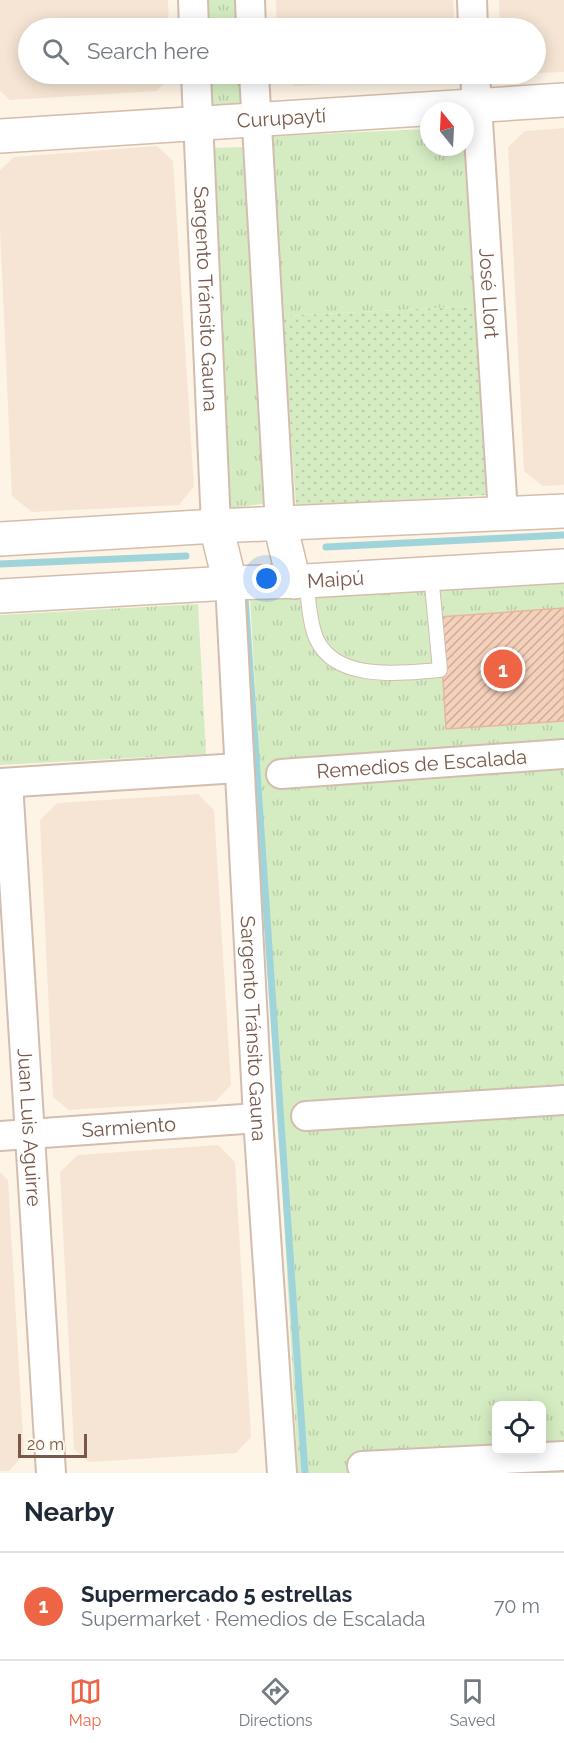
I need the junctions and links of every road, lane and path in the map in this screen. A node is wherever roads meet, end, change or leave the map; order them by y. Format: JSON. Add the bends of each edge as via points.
{"nodes":[{"id":1,"x":193,"y":0,"type":"edge"},
{"id":2,"x":250,"y":0,"type":"edge"},
{"id":3,"x":472,"y":0,"type":"edge"},
{"id":4,"x":194,"y":18,"type":"edge"},
{"id":5,"x":251,"y":18,"type":"edge"},
{"id":6,"x":473,"y":18,"type":"edge"},
{"id":7,"x":196,"y":84,"type":"edge"},
{"id":8,"x":255,"y":84,"type":"edge"},
{"id":9,"x":476,"y":84,"type":"edge"},
{"id":10,"x":564,"y":100,"type":"edge"},
{"id":11,"x":477,"y":106,"type":"junction"},
{"id":12,"x":257,"y":120,"type":"junction"},
{"id":13,"x":198,"y":124,"type":"junction"},
{"id":14,"x":0,"y":136,"type":"edge"},
{"id":15,"x":564,"y":511,"type":"edge"},
{"id":16,"x":503,"y":513,"type":"junction"},
{"id":17,"x":280,"y":524,"type":"junction"},
{"id":18,"x":216,"y":525,"type":"junction"},
{"id":19,"x":0,"y":539,"type":"edge"},
{"id":20,"x":564,"y":566,"type":"edge"},
{"id":21,"x":431,"y":573,"type":"junction"},
{"id":22,"x":300,"y":581,"type":"junction"},
{"id":23,"x":230,"y":583,"type":"junction"},
{"id":24,"x":0,"y":596,"type":"edge"},
{"id":25,"x":564,"y":754,"type":"edge"},
{"id":26,"x":239,"y":768,"type":"junction"},
{"id":27,"x":281,"y":774,"type":"dead end"},
{"id":28,"x":4,"y":783,"type":"edge"},
{"id":29,"x":564,"y":1100,"type":"edge"},
{"id":30,"x":306,"y":1116,"type":"dead end"},
{"id":31,"x":258,"y":1118,"type":"junction"},
{"id":32,"x":30,"y":1134,"type":"junction"},
{"id":33,"x":0,"y":1136,"type":"edge"},
{"id":34,"x":564,"y":1456,"type":"edge"},
{"id":35,"x":362,"y":1466,"type":"dead end"},
{"id":36,"x":51,"y":1473,"type":"edge"},
{"id":37,"x":282,"y":1473,"type":"edge"}],
"edges":[{"from":1,"to":4,"type":"street"},
{"from":2,"to":5,"type":"street"},
{"from":3,"to":6,"type":"street"},
{"from":7,"to":13,"type":"street","name":"Sargento Tránsito Gauna"},
{"from":8,"to":12,"type":"street"},
{"from":9,"to":11,"type":"street","name":"José Llort"},
{"from":10,"to":11,"type":"street","name":"Curupaytí"},
{"from":11,"to":12,"type":"street","name":"Curupaytí"},
{"from":11,"to":16,"type":"street","name":"José Llort"},
{"from":12,"to":13,"type":"street","name":"Curupaytí"},
{"from":12,"to":17,"type":"street"},
{"from":13,"to":14,"type":"street","name":"Curupaytí"},
{"from":13,"to":18,"type":"street","name":"Sargento Tránsito Gauna"},
{"from":15,"to":16,"type":"street"},
{"from":16,"to":17,"type":"street"},
{"from":17,"to":18,"type":"street"},
{"from":17,"to":22,"type":"street"},
{"from":18,"to":19,"type":"street"},
{"from":18,"to":23,"type":"street"},
{"from":20,"to":21,"type":"street","name":"Maipú"},
{"from":21,"to":22,"type":"street","name":"Maipú"},
{"from":21,"to":22,"type":"lane","via":[[440,670],[368,671],[327,655],[316,639]]},
{"from":22,"to":23,"type":"street","name":"Maipú"},
{"from":23,"to":24,"type":"street","name":"Maipú"},
{"from":23,"to":26,"type":"street","name":"Sargento Tránsito Gauna"},
{"from":25,"to":27,"type":"street","name":"Remedios de Escalada"},
{"from":26,"to":28,"type":"street"},
{"from":26,"to":31,"type":"street","name":"Sargento Tránsito Gauna"},
{"from":28,"to":32,"type":"street","name":"Juan Luis Aguirre"},
{"from":29,"to":30,"type":"street"},
{"from":31,"to":32,"type":"street","name":"Sarmiento"},
{"from":31,"to":37,"type":"street","name":"Sargento Tránsito Gauna"},
{"from":32,"to":33,"type":"street","name":"Sarmiento"},
{"from":32,"to":36,"type":"street","name":"Juan Luis Aguirre"},
{"from":34,"to":35,"type":"street"}]}
